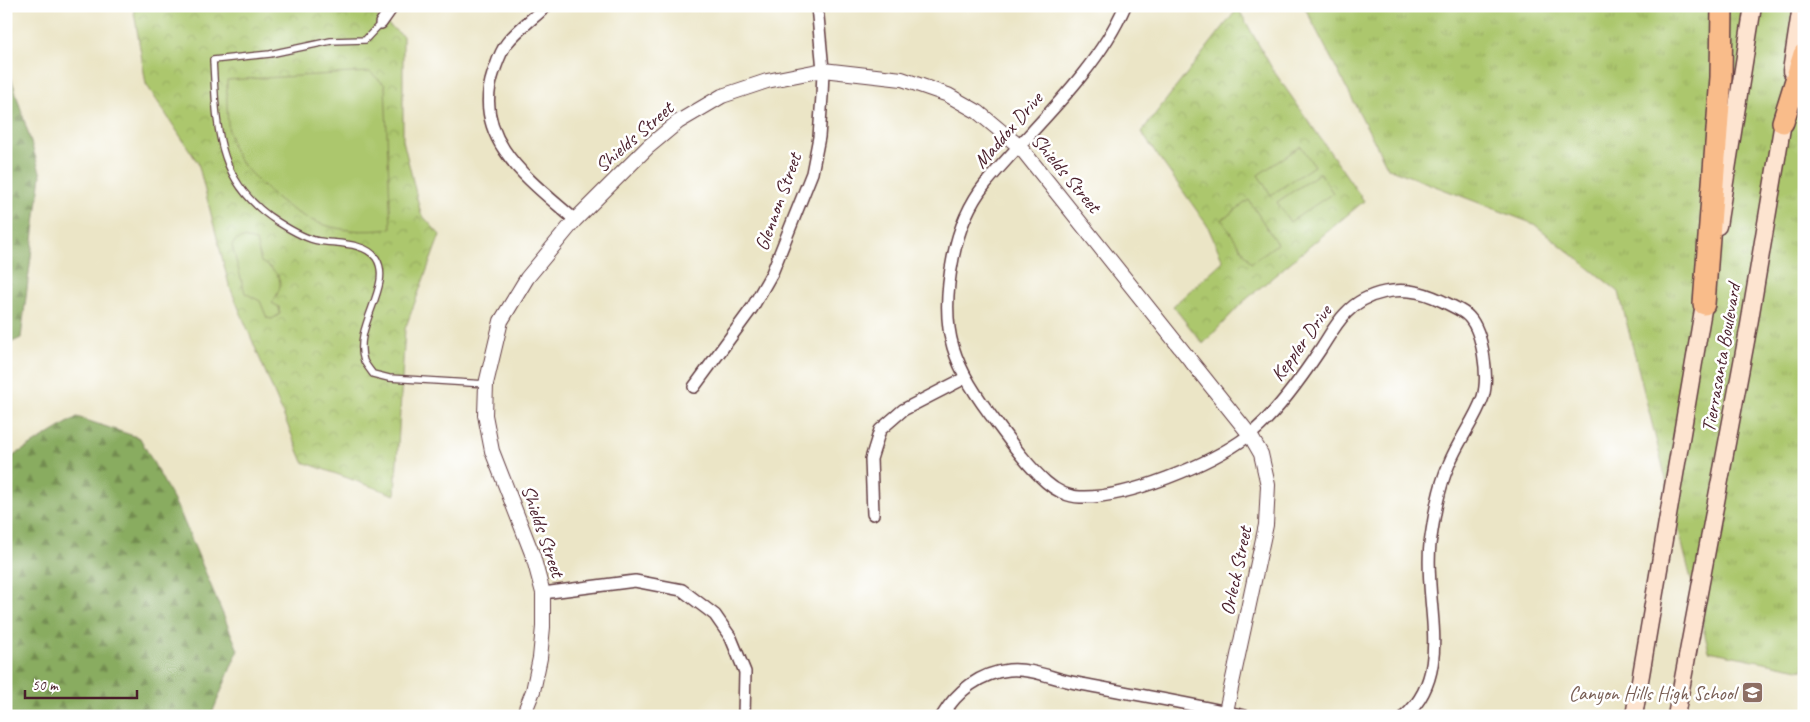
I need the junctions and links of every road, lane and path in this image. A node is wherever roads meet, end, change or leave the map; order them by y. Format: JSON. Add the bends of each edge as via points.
{"nodes":[{"id":1,"x":393,"y":6,"type":"edge"},
{"id":2,"x":546,"y":6,"type":"edge"},
{"id":3,"x":817,"y":6,"type":"edge"},
{"id":4,"x":1125,"y":6,"type":"edge"},
{"id":5,"x":1722,"y":6,"type":"edge"},
{"id":6,"x":1753,"y":6,"type":"edge"},
{"id":7,"x":1801,"y":6,"type":"edge"},
{"id":8,"x":381,"y":22,"type":"joint"},
{"id":9,"x":1804,"y":54,"type":"edge"},
{"id":10,"x":823,"y":70,"type":"junction"},
{"id":11,"x":1783,"y":122,"type":"junction"},
{"id":12,"x":1020,"y":147,"type":"junction"},
{"id":13,"x":575,"y":220,"type":"junction"},
{"id":14,"x":1704,"y":304,"type":"junction"},
{"id":15,"x":965,"y":378,"type":"junction"},
{"id":16,"x":486,"y":384,"type":"junction"},
{"id":17,"x":694,"y":387,"type":"dead end"},
{"id":18,"x":1250,"y":435,"type":"junction"},
{"id":19,"x":873,"y":514,"type":"dead end"},
{"id":20,"x":543,"y":593,"type":"junction"},
{"id":21,"x":1226,"y":714,"type":"edge"},
{"id":22,"x":523,"y":716,"type":"edge"},
{"id":23,"x":744,"y":716,"type":"edge"},
{"id":24,"x":942,"y":716,"type":"edge"},
{"id":25,"x":1245,"y":716,"type":"edge"},
{"id":26,"x":1405,"y":716,"type":"edge"},
{"id":27,"x":1634,"y":716,"type":"edge"},
{"id":28,"x":1676,"y":716,"type":"edge"}],
"edges":[{"from":1,"to":8,"type":"street"},
{"from":2,"to":13,"type":"street","via":[[507,43],[500,54],[489,86],[490,108],[494,132],[520,172]]},
{"from":3,"to":10,"type":"street","name":"Glennon Street"},
{"from":4,"to":12,"type":"street","name":"Maddox Drive","via":[[1105,44]]},
{"from":5,"to":14,"type":"highway","via":[[1721,77]]},
{"from":6,"to":14,"type":"main road","name":"Tierrasanta Boulevard"},
{"from":7,"to":11,"type":"main road","name":"Tierrasanta Boulevard"},
{"from":8,"to":16,"type":"lane","via":[[365,40],[331,41],[270,54],[213,60],[220,146],[237,181],[261,211],[314,240],[363,248],[376,258],[381,274],[364,338],[364,360],[372,374]]},
{"from":9,"to":11,"type":"highway"},
{"from":10,"to":12,"type":"street","name":"Shields Street","via":[[902,79],[948,95],[978,112]]},
{"from":10,"to":13,"type":"street","name":"Shields Street","via":[[722,96],[678,122],[648,147]]},
{"from":10,"to":17,"type":"street","name":"Glennon Street","via":[[819,137],[812,173],[776,264],[752,308]]},
{"from":11,"to":28,"type":"main road","name":"Tierrasanta Boulevard","via":[[1716,510]]},
{"from":12,"to":15,"type":"street","name":"Maddox Drive","via":[[983,186],[958,234],[947,288],[947,325],[954,354]]},
{"from":12,"to":18,"type":"street","name":"Shields Street"},
{"from":13,"to":16,"type":"street","name":"Shields Street","via":[[527,278],[500,321]]},
{"from":14,"to":27,"type":"main road","name":"Tierrasanta Boulevard"},
{"from":15,"to":18,"type":"street","name":"Keppler Drive","via":[[1028,466],[1053,489],[1077,497],[1112,494],[1177,474]]},
{"from":15,"to":19,"type":"street","via":[[903,410],[880,430],[871,460]]},
{"from":16,"to":20,"type":"street","name":"Shields Street","via":[[486,414],[492,451],[533,556]]},
{"from":18,"to":21,"type":"street","name":"Orleck Street","via":[[1261,454],[1268,485],[1266,524]]},
{"from":18,"to":26,"type":"street","name":"Keppler Drive","via":[[1297,384],[1345,313],[1361,301],[1383,293],[1408,290],[1432,295],[1468,315],[1483,356],[1483,396],[1448,464],[1438,493],[1429,548],[1435,649],[1426,688]]},
{"from":20,"to":22,"type":"street","name":"Shields Street","via":[[544,627],[540,658],[533,691]]},
{"from":20,"to":23,"type":"street","via":[[635,581],[682,590],[715,615],[731,638],[745,672]]},
{"from":21,"to":24,"type":"street","via":[[1022,670],[996,673],[972,683]]},
{"from":21,"to":25,"type":"street"}]}
